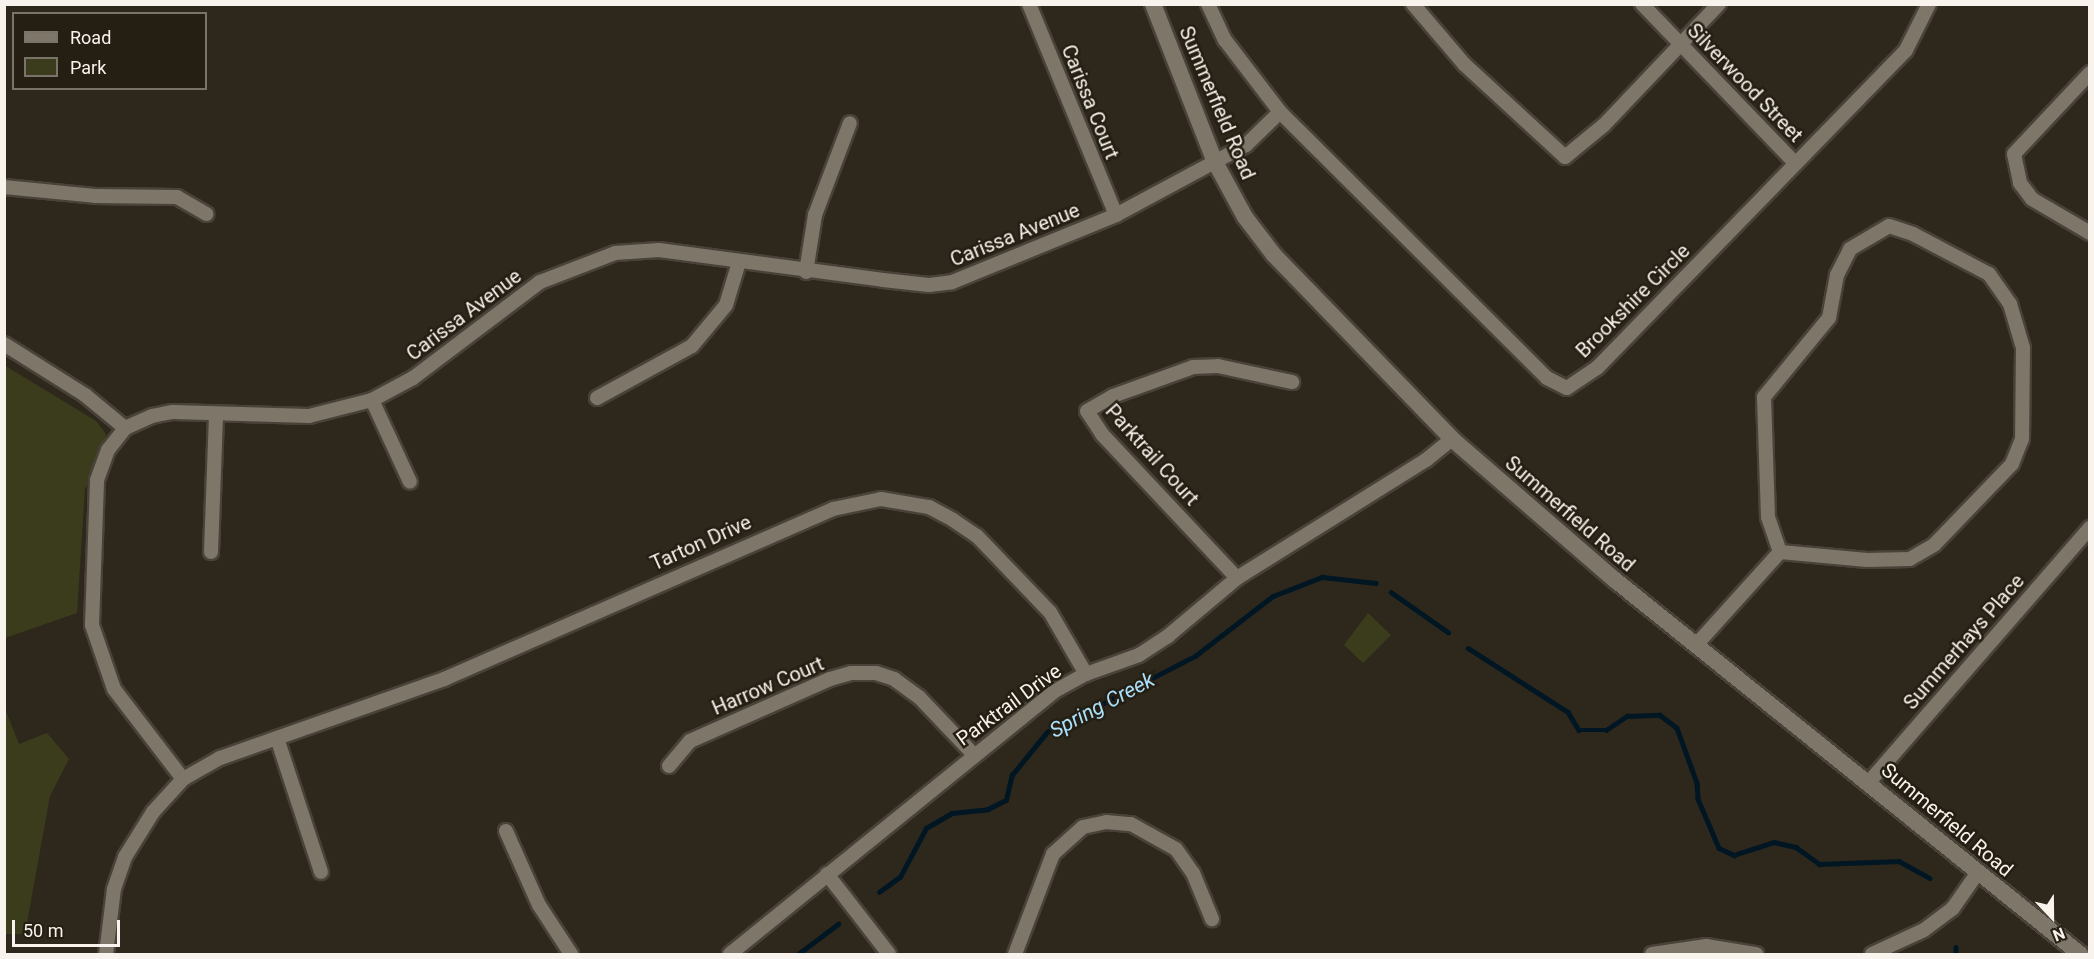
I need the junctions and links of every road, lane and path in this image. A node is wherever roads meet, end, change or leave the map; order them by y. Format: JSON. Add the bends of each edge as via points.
{"nodes":[{"id":1,"x":1029,"y":4,"type":"edge"},
{"id":2,"x":1153,"y":4,"type":"edge"},
{"id":3,"x":1208,"y":4,"type":"edge"},
{"id":4,"x":1413,"y":4,"type":"edge"},
{"id":5,"x":1642,"y":4,"type":"edge"},
{"id":6,"x":1719,"y":4,"type":"edge"},
{"id":7,"x":1929,"y":4,"type":"edge"},
{"id":8,"x":1680,"y":45,"type":"junction"},
{"id":9,"x":2090,"y":73,"type":"edge"},
{"id":10,"x":1280,"y":112,"type":"junction"},
{"id":11,"x":850,"y":123,"type":"dead end"},
{"id":12,"x":1215,"y":162,"type":"junction"},
{"id":13,"x":1795,"y":163,"type":"junction"},
{"id":14,"x":4,"y":187,"type":"edge"},
{"id":15,"x":207,"y":214,"type":"dead end"},
{"id":16,"x":1116,"y":215,"type":"junction"},
{"id":17,"x":2090,"y":232,"type":"edge"},
{"id":18,"x":739,"y":262,"type":"junction"},
{"id":19,"x":806,"y":272,"type":"junction"},
{"id":20,"x":4,"y":344,"type":"edge"},
{"id":21,"x":1292,"y":382,"type":"dead end"},
{"id":22,"x":597,"y":398,"type":"dead end"},
{"id":23,"x":372,"y":400,"type":"junction"},
{"id":24,"x":216,"y":414,"type":"junction"},
{"id":25,"x":125,"y":428,"type":"junction"},
{"id":26,"x":1452,"y":439,"type":"junction"},
{"id":27,"x":410,"y":482,"type":"dead end"},
{"id":28,"x":2090,"y":528,"type":"edge"},
{"id":29,"x":211,"y":552,"type":"dead end"},
{"id":30,"x":1780,"y":552,"type":"junction"},
{"id":31,"x":1237,"y":578,"type":"junction"},
{"id":32,"x":1696,"y":645,"type":"junction"},
{"id":33,"x":1086,"y":674,"type":"junction"},
{"id":34,"x":277,"y":738,"type":"junction"},
{"id":35,"x":973,"y":754,"type":"junction"},
{"id":36,"x":669,"y":766,"type":"dead end"},
{"id":37,"x":183,"y":779,"type":"junction"},
{"id":38,"x":1869,"y":782,"type":"junction"},
{"id":39,"x":506,"y":831,"type":"dead end"},
{"id":40,"x":321,"y":872,"type":"dead end"},
{"id":41,"x":827,"y":874,"type":"junction"},
{"id":42,"x":1976,"y":875,"type":"junction"},
{"id":43,"x":1212,"y":919,"type":"dead end"},
{"id":44,"x":106,"y":954,"type":"edge"},
{"id":45,"x":571,"y":954,"type":"edge"},
{"id":46,"x":730,"y":954,"type":"edge"},
{"id":47,"x":889,"y":954,"type":"edge"},
{"id":48,"x":1015,"y":954,"type":"edge"},
{"id":49,"x":1652,"y":954,"type":"edge"},
{"id":50,"x":1756,"y":954,"type":"edge"},
{"id":51,"x":1872,"y":954,"type":"edge"},
{"id":52,"x":2080,"y":954,"type":"edge"}],
"edges":[{"from":1,"to":16,"type":"street","name":"Carissa Court"},
{"from":2,"to":12,"type":"street","name":"Summerfield Road"},
{"from":3,"to":10,"type":"street","name":"Brookshire Circle","via":[[1225,40]]},
{"from":4,"to":8,"type":"street","via":[[1464,64],[1565,157],[1604,125]]},
{"from":5,"to":8,"type":"street","name":"Silverwood Street"},
{"from":6,"to":8,"type":"street"},
{"from":7,"to":13,"type":"street","name":"Brookshire Circle","via":[[1906,50]]},
{"from":8,"to":13,"type":"street","name":"Silverwood Street"},
{"from":9,"to":17,"type":"street","via":[[2014,154],[2020,183],[2032,199]]},
{"from":10,"to":12,"type":"street","name":"Carissa Avenue","via":[[1246,145]]},
{"from":10,"to":13,"type":"street","name":"Brookshire Circle","via":[[1547,378],[1567,388],[1597,368]]},
{"from":11,"to":19,"type":"street","via":[[815,215]]},
{"from":12,"to":16,"type":"street","name":"Carissa Avenue"},
{"from":12,"to":26,"type":"street","name":"Summerfield Road","via":[[1245,217],[1274,255]]},
{"from":14,"to":15,"type":"street","via":[[95,196],[177,197]]},
{"from":16,"to":19,"type":"street","name":"Carissa Avenue","via":[[952,282],[929,285]]},
{"from":18,"to":19,"type":"street","name":"Carissa Avenue"},
{"from":18,"to":22,"type":"street","via":[[726,306],[692,346]]},
{"from":18,"to":23,"type":"street","name":"Carissa Avenue","via":[[659,250],[615,253],[592,260],[540,282],[413,378]]},
{"from":20,"to":25,"type":"street","via":[[85,394]]},
{"from":21,"to":31,"type":"street","name":"Parktrail Court","via":[[1218,366],[1193,367],[1113,396],[1087,411],[1102,434]]},
{"from":23,"to":24,"type":"street","name":"Carissa Avenue","via":[[309,416]]},
{"from":23,"to":27,"type":"street"},
{"from":24,"to":25,"type":"street","name":"Carissa Avenue","via":[[173,412]]},
{"from":24,"to":29,"type":"street"},
{"from":25,"to":37,"type":"street","name":"Carissa Avenue","via":[[108,450],[97,480],[92,625],[114,689]]},
{"from":26,"to":31,"type":"street","name":"Parktrail Drive","via":[[1426,460]]},
{"from":26,"to":32,"type":"street","name":"Summerfield Road"},
{"from":28,"to":38,"type":"street","name":"Summerhays Place"},
{"from":30,"to":30,"type":"street","via":[[1767,517],[1764,397],[1829,318],[1837,275],[1850,249],[1889,226],[1913,234],[1989,274],[2010,304],[2022,348],[2022,439],[2012,464],[1934,545],[1910,559],[1867,560]]},
{"from":30,"to":32,"type":"street"},
{"from":31,"to":33,"type":"street","name":"Parktrail Drive","via":[[1139,655]]},
{"from":32,"to":38,"type":"street","name":"Summerfield Road"},
{"from":33,"to":34,"type":"street","name":"Tarton Drive","via":[[1050,612],[977,536],[929,507],[881,499],[804,519],[444,679]]},
{"from":33,"to":35,"type":"street","name":"Parktrail Drive","via":[[1053,692]]},
{"from":34,"to":37,"type":"street","name":"Tarton Drive","via":[[220,759]]},
{"from":34,"to":40,"type":"street"},
{"from":35,"to":36,"type":"street","name":"Harrow Court","via":[[919,698],[894,679],[876,673],[851,673],[690,741]]},
{"from":35,"to":41,"type":"street","name":"Parktrail Drive"},
{"from":37,"to":44,"type":"street","name":"Tarton Drive","via":[[153,812],[125,857],[114,889]]},
{"from":38,"to":42,"type":"street","name":"Summerfield Road"},
{"from":39,"to":45,"type":"street","via":[[539,905]]},
{"from":41,"to":46,"type":"street","name":"Parktrail Drive"},
{"from":41,"to":47,"type":"street"},
{"from":42,"to":51,"type":"street","via":[[1946,914],[1899,944]]},
{"from":42,"to":52,"type":"street","name":"Summerfield Road"},
{"from":43,"to":48,"type":"street","via":[[1193,873],[1176,849],[1131,824],[1106,822],[1083,827],[1053,854]]},
{"from":49,"to":50,"type":"street","via":[[1706,946]]}]}
